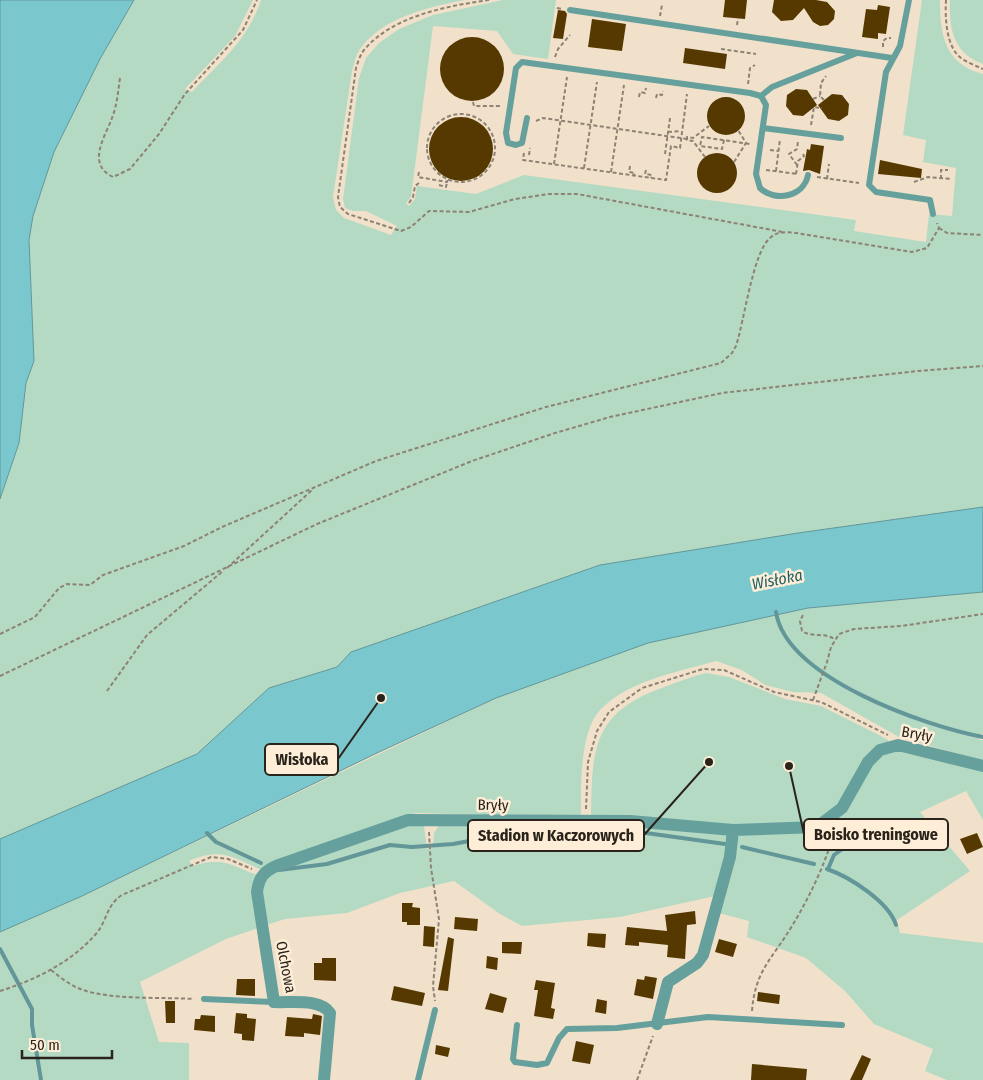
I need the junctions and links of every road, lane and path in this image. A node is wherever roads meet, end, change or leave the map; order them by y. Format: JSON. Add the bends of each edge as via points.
{"nodes":[{"id":1,"x":257,"y":0,"type":"edge"},
{"id":2,"x":489,"y":0,"type":"edge"},
{"id":3,"x":909,"y":0,"type":"edge"},
{"id":4,"x":946,"y":0,"type":"edge"},
{"id":5,"x":662,"y":5,"type":"dead end"},
{"id":6,"x":570,"y":10,"type":"dead end"},
{"id":7,"x":660,"y":18,"type":"dead end"},
{"id":8,"x":738,"y":18,"type":"dead end"},
{"id":9,"x":736,"y":29,"type":"dead end"},
{"id":10,"x":570,"y":35,"type":"dead end"},
{"id":11,"x":894,"y":38,"type":"dead end"},
{"id":12,"x":720,"y":49,"type":"dead end"},
{"id":13,"x":882,"y":50,"type":"dead end"},
{"id":14,"x":858,"y":53,"type":"junction"},
{"id":15,"x":756,"y":54,"type":"dead end"},
{"id":16,"x":892,"y":58,"type":"junction"},
{"id":17,"x":830,"y":64,"type":"junction"},
{"id":18,"x":553,"y":65,"type":"junction"},
{"id":19,"x":755,"y":65,"type":"dead end"},
{"id":20,"x":983,"y":69,"type":"edge"},
{"id":21,"x":120,"y":78,"type":"dead end"},
{"id":22,"x":567,"y":80,"type":"dead end"},
{"id":23,"x":596,"y":85,"type":"dead end"},
{"id":24,"x":747,"y":86,"type":"dead end"},
{"id":25,"x":687,"y":88,"type":"dead end"},
{"id":26,"x":623,"y":89,"type":"dead end"},
{"id":27,"x":643,"y":92,"type":"dead end"},
{"id":28,"x":661,"y":95,"type":"dead end"},
{"id":29,"x":761,"y":96,"type":"junction"},
{"id":30,"x":820,"y":96,"type":"junction"},
{"id":31,"x":639,"y":97,"type":"dead end"},
{"id":32,"x":656,"y":98,"type":"dead end"},
{"id":33,"x":813,"y":99,"type":"dead end"},
{"id":34,"x":824,"y":100,"type":"dead end"},
{"id":35,"x":473,"y":102,"type":"dead end"},
{"id":36,"x":505,"y":107,"type":"dead end"},
{"id":37,"x":822,"y":108,"type":"dead end"},
{"id":38,"x":526,"y":118,"type":"dead end"},
{"id":39,"x":670,"y":118,"type":"dead end"},
{"id":40,"x":561,"y":121,"type":"junction"},
{"id":41,"x":535,"y":122,"type":"dead end"},
{"id":42,"x":591,"y":125,"type":"junction"},
{"id":43,"x":709,"y":126,"type":"dead end"},
{"id":44,"x":763,"y":128,"type":"junction"},
{"id":45,"x":618,"y":129,"type":"junction"},
{"id":46,"x":681,"y":130,"type":"junction"},
{"id":47,"x":738,"y":130,"type":"dead end"},
{"id":48,"x":810,"y":131,"type":"dead end"},
{"id":49,"x":669,"y":132,"type":"junction"},
{"id":50,"x":668,"y":136,"type":"junction"},
{"id":51,"x":681,"y":136,"type":"junction"},
{"id":52,"x":781,"y":136,"type":"dead end"},
{"id":53,"x":798,"y":136,"type":"dead end"},
{"id":54,"x":841,"y":138,"type":"dead end"},
{"id":55,"x":687,"y":139,"type":"junction"},
{"id":56,"x":724,"y":140,"type":"junction"},
{"id":57,"x":746,"y":143,"type":"junction"},
{"id":58,"x":756,"y":144,"type":"dead end"},
{"id":59,"x":667,"y":146,"type":"junction"},
{"id":60,"x":671,"y":146,"type":"junction"},
{"id":61,"x":499,"y":147,"type":"dead end"},
{"id":62,"x":494,"y":149,"type":"junction"},
{"id":63,"x":770,"y":150,"type":"dead end"},
{"id":64,"x":778,"y":151,"type":"junction"},
{"id":65,"x":524,"y":153,"type":"dead end"},
{"id":66,"x":665,"y":154,"type":"dead end"},
{"id":67,"x":803,"y":154,"type":"dead end"},
{"id":68,"x":794,"y":155,"type":"dead end"},
{"id":69,"x":705,"y":158,"type":"dead end"},
{"id":70,"x":734,"y":162,"type":"dead end"},
{"id":71,"x":796,"y":163,"type":"junction"},
{"id":72,"x":554,"y":164,"type":"junction"},
{"id":73,"x":829,"y":164,"type":"dead end"},
{"id":74,"x":630,"y":166,"type":"dead end"},
{"id":75,"x":584,"y":167,"type":"junction"},
{"id":76,"x":760,"y":169,"type":"dead end"},
{"id":77,"x":646,"y":170,"type":"dead end"},
{"id":78,"x":948,"y":170,"type":"dead end"},
{"id":79,"x":776,"y":171,"type":"junction"},
{"id":80,"x":419,"y":172,"type":"dead end"},
{"id":81,"x":611,"y":172,"type":"junction"},
{"id":82,"x":808,"y":175,"type":"dead end"},
{"id":83,"x":634,"y":176,"type":"junction"},
{"id":84,"x":418,"y":178,"type":"junction"},
{"id":85,"x":651,"y":178,"type":"junction"},
{"id":86,"x":821,"y":178,"type":"dead end"},
{"id":87,"x":827,"y":179,"type":"junction"},
{"id":88,"x":952,"y":179,"type":"dead end"},
{"id":89,"x":447,"y":180,"type":"junction"},
{"id":90,"x":941,"y":180,"type":"junction"},
{"id":91,"x":914,"y":182,"type":"dead end"},
{"id":92,"x":862,"y":183,"type":"dead end"},
{"id":93,"x":439,"y":185,"type":"dead end"},
{"id":94,"x":408,"y":203,"type":"dead end"},
{"id":95,"x":934,"y":214,"type":"joint"},
{"id":96,"x":939,"y":228,"type":"junction"},
{"id":97,"x":782,"y":232,"type":"junction"},
{"id":98,"x":983,"y":234,"type":"edge"},
{"id":99,"x":983,"y":366,"type":"edge"},
{"id":100,"x":314,"y":489,"type":"junction"},
{"id":101,"x":225,"y":569,"type":"junction"},
{"id":102,"x":983,"y":614,"type":"edge"},
{"id":103,"x":803,"y":615,"type":"dead end"},
{"id":104,"x":0,"y":634,"type":"edge"},
{"id":105,"x":834,"y":639,"type":"junction"},
{"id":106,"x":0,"y":676,"type":"edge"},
{"id":107,"x":108,"y":691,"type":"dead end"},
{"id":108,"x":813,"y":700,"type":"junction"},
{"id":109,"x":893,"y":746,"type":"junction"},
{"id":110,"x":983,"y":766,"type":"edge"},
{"id":111,"x":838,"y":812,"type":"junction"},
{"id":112,"x":586,"y":821,"type":"junction"},
{"id":113,"x":734,"y":830,"type":"junction"},
{"id":114,"x":430,"y":840,"type":"dead end"},
{"id":115,"x":263,"y":874,"type":"junction"},
{"id":116,"x":51,"y":970,"type":"junction"},
{"id":117,"x":0,"y":991,"type":"edge"},
{"id":118,"x":204,"y":999,"type":"joint"},
{"id":119,"x":274,"y":1002,"type":"junction"},
{"id":120,"x":435,"y":1010,"type":"joint"},
{"id":121,"x":751,"y":1019,"type":"junction"},
{"id":122,"x":657,"y":1024,"type":"junction"},
{"id":123,"x":517,"y":1025,"type":"dead end"},
{"id":124,"x":842,"y":1025,"type":"dead end"},
{"id":125,"x":324,"y":1080,"type":"edge"},
{"id":126,"x":418,"y":1080,"type":"edge"},
{"id":127,"x":637,"y":1080,"type":"edge"}],
"edges":[{"from":1,"to":21,"type":"path","via":[[244,30],[185,94],[159,134],[130,169],[112,177],[99,163],[99,146],[112,118]]},
{"from":2,"to":97,"type":"path","via":[[442,8],[411,19],[381,34],[362,51],[356,68],[338,197],[340,207],[348,214],[400,231],[411,227],[429,211],[469,212],[532,196],[576,194]]},
{"from":3,"to":16,"type":"lane","via":[[900,46]]},
{"from":4,"to":20,"type":"path","via":[[949,36],[955,53]]},
{"from":5,"to":7,"type":"path"},
{"from":6,"to":14,"type":"lane"},
{"from":8,"to":9,"type":"path"},
{"from":10,"to":18,"type":"path","via":[[558,49]]},
{"from":11,"to":13,"type":"path","via":[[884,41]]},
{"from":12,"to":15,"type":"path"},
{"from":14,"to":16,"type":"lane"},
{"from":14,"to":17,"type":"lane"},
{"from":16,"to":95,"type":"lane","via":[[886,72],[869,185],[876,192],[930,200]]},
{"from":17,"to":29,"type":"lane","via":[[772,87]]},
{"from":17,"to":30,"type":"path","via":[[832,67],[822,82]]},
{"from":18,"to":29,"type":"lane"},
{"from":18,"to":38,"type":"lane","via":[[526,62],[517,65],[506,133],[508,143],[522,143]]},
{"from":19,"to":24,"type":"path","via":[[750,68]]},
{"from":22,"to":40,"type":"path"},
{"from":23,"to":42,"type":"path"},
{"from":25,"to":46,"type":"path"},
{"from":26,"to":45,"type":"path"},
{"from":27,"to":31,"type":"path"},
{"from":28,"to":32,"type":"path","via":[[657,94]]},
{"from":29,"to":44,"type":"lane","via":[[766,105]]},
{"from":30,"to":33,"type":"path"},
{"from":30,"to":34,"type":"path"},
{"from":35,"to":36,"type":"path","via":[[474,106]]},
{"from":37,"to":48,"type":"path","via":[[813,107]]},
{"from":39,"to":49,"type":"path"},
{"from":40,"to":41,"type":"path","via":[[543,118]]},
{"from":40,"to":42,"type":"path"},
{"from":40,"to":72,"type":"path"},
{"from":42,"to":45,"type":"path"},
{"from":42,"to":75,"type":"path"},
{"from":43,"to":55,"type":"path"},
{"from":44,"to":54,"type":"lane"},
{"from":44,"to":82,"type":"lane","via":[[756,174],[762,190],[795,194],[802,189]]},
{"from":45,"to":50,"type":"path"},
{"from":45,"to":81,"type":"path"},
{"from":46,"to":49,"type":"path"},
{"from":46,"to":51,"type":"path"},
{"from":47,"to":57,"type":"path"},
{"from":49,"to":50,"type":"path"},
{"from":50,"to":51,"type":"path"},
{"from":50,"to":59,"type":"path"},
{"from":51,"to":55,"type":"path"},
{"from":51,"to":60,"type":"path","via":[[680,148]]},
{"from":52,"to":64,"type":"path"},
{"from":53,"to":71,"type":"path","via":[[796,149],[789,154]]},
{"from":55,"to":69,"type":"path","via":[[693,141]]},
{"from":56,"to":56,"type":"path","via":[[702,137],[700,146],[722,149]]},
{"from":56,"to":57,"type":"path"},
{"from":57,"to":58,"type":"path"},
{"from":57,"to":70,"type":"path"},
{"from":59,"to":60,"type":"path"},
{"from":59,"to":66,"type":"path"},
{"from":60,"to":85,"type":"path","via":[[666,180]]},
{"from":61,"to":62,"type":"path"},
{"from":62,"to":89,"type":"path","via":[[490,164],[479,176],[464,182]]},
{"from":62,"to":89,"type":"path","via":[[491,134],[478,119],[464,114],[444,119],[431,133],[427,152],[435,171]]},
{"from":63,"to":64,"type":"path"},
{"from":64,"to":79,"type":"path"},
{"from":65,"to":72,"type":"path","via":[[523,160]]},
{"from":67,"to":71,"type":"path"},
{"from":68,"to":71,"type":"path"},
{"from":71,"to":79,"type":"path","via":[[797,174]]},
{"from":72,"to":75,"type":"path"},
{"from":73,"to":87,"type":"path"},
{"from":74,"to":83,"type":"path","via":[[629,172],[635,173]]},
{"from":75,"to":81,"type":"path"},
{"from":76,"to":79,"type":"path"},
{"from":77,"to":85,"type":"path"},
{"from":78,"to":90,"type":"path","via":[[941,170]]},
{"from":80,"to":84,"type":"path"},
{"from":81,"to":83,"type":"path"},
{"from":83,"to":85,"type":"path"},
{"from":84,"to":89,"type":"path"},
{"from":84,"to":94,"type":"path"},
{"from":86,"to":87,"type":"path"},
{"from":87,"to":92,"type":"path"},
{"from":88,"to":90,"type":"path"},
{"from":89,"to":93,"type":"path","via":[[446,186]]},
{"from":90,"to":91,"type":"path","via":[[928,177]]},
{"from":95,"to":96,"type":"path"},
{"from":96,"to":97,"type":"path","via":[[927,248],[912,252]]},
{"from":96,"to":98,"type":"path","via":[[947,233]]},
{"from":97,"to":100,"type":"path","via":[[770,237],[764,245],[736,346],[721,363],[546,407],[448,436]]},
{"from":99,"to":101,"type":"path","via":[[722,393],[610,417],[472,461],[317,524]]},
{"from":100,"to":101,"type":"path"},
{"from":100,"to":104,"type":"path","via":[[184,546],[103,575],[90,585],[67,584],[59,588],[35,617]]},
{"from":101,"to":106,"type":"path"},
{"from":101,"to":107,"type":"path","via":[[147,635]]},
{"from":102,"to":105,"type":"path","via":[[854,629]]},
{"from":103,"to":105,"type":"path","via":[[800,621],[802,631]]},
{"from":105,"to":108,"type":"path"},
{"from":108,"to":109,"type":"path","via":[[884,733]]},
{"from":108,"to":112,"type":"path","via":[[774,692],[713,668],[642,688],[609,712],[596,731],[588,762]]},
{"from":109,"to":110,"type":"street","name":"Bryły","via":[[913,747]]},
{"from":109,"to":111,"type":"street","name":"Bryły","via":[[873,755]]},
{"from":111,"to":113,"type":"street","name":"Bryły","via":[[817,826]]},
{"from":111,"to":121,"type":"path","via":[[832,842],[817,880],[791,928],[770,955],[754,989]]},
{"from":112,"to":113,"type":"street","name":"Bryły","via":[[630,821]]},
{"from":112,"to":115,"type":"street","name":"Bryły","via":[[408,820],[276,866]]},
{"from":113,"to":122,"type":"street","via":[[730,857],[703,955],[697,963],[668,982]]},
{"from":114,"to":120,"type":"path","via":[[440,919],[433,986]]},
{"from":115,"to":116,"type":"path","via":[[228,859],[211,857],[200,860],[113,901],[94,936]]},
{"from":115,"to":119,"type":"street","name":"Olchowa","via":[[257,892]]},
{"from":116,"to":117,"type":"path"},
{"from":116,"to":118,"type":"path","via":[[85,991]]},
{"from":118,"to":119,"type":"lane"},
{"from":119,"to":125,"type":"street","name":"Olchowa","via":[[320,1004],[327,1008],[331,1020]]},
{"from":120,"to":126,"type":"lane"},
{"from":121,"to":122,"type":"lane","via":[[708,1017]]},
{"from":121,"to":124,"type":"lane"},
{"from":122,"to":123,"type":"lane","via":[[567,1028],[547,1063],[537,1065],[515,1062],[513,1058]]},
{"from":122,"to":127,"type":"path"}]}
